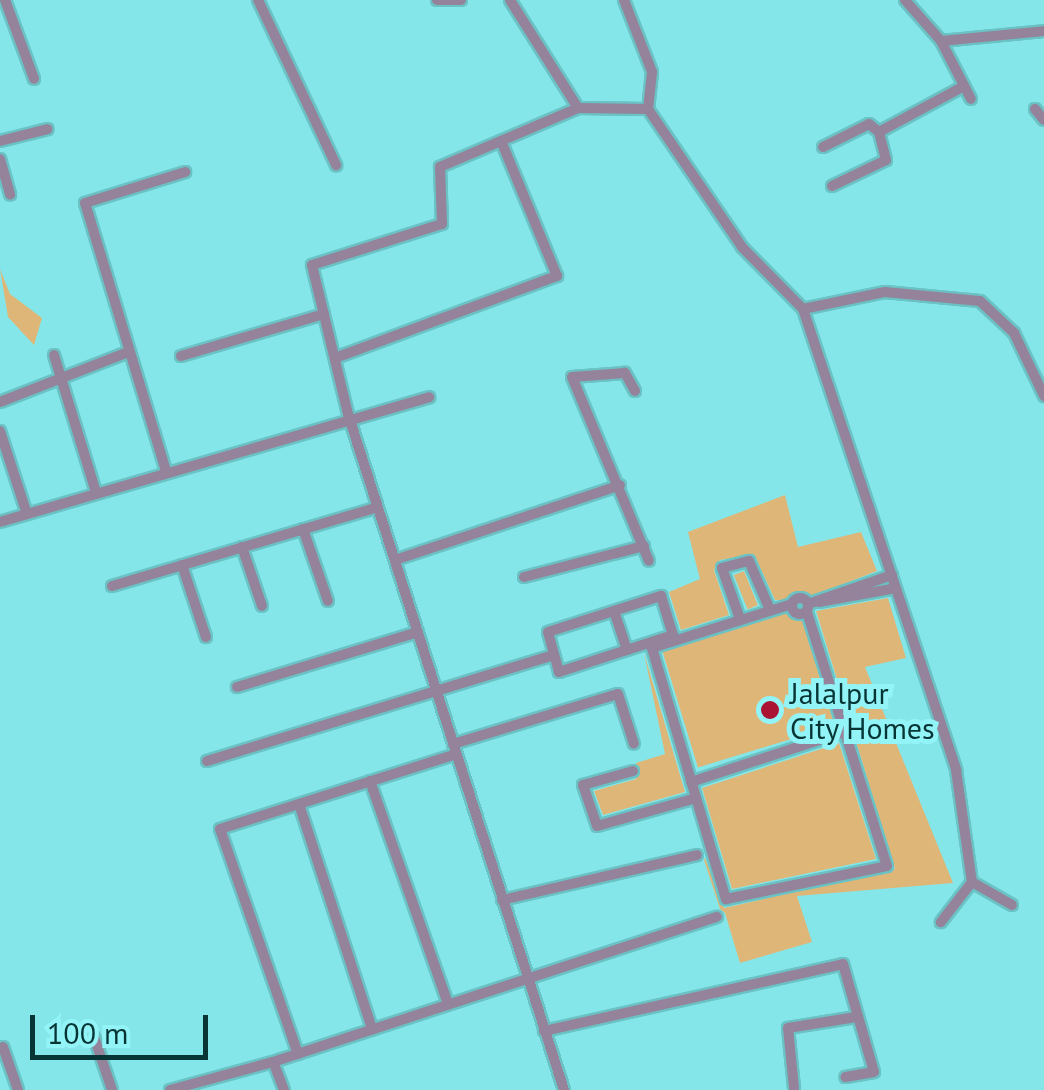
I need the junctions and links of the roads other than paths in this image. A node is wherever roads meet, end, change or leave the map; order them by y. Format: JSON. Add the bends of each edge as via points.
{"nodes":[{"id":1,"x":5,"y":0,"type":"edge"},
{"id":2,"x":258,"y":0,"type":"edge"},
{"id":3,"x":436,"y":0,"type":"edge"},
{"id":4,"x":460,"y":0,"type":"edge"},
{"id":5,"x":624,"y":0,"type":"edge"},
{"id":6,"x":906,"y":0,"type":"edge"},
{"id":7,"x":517,"y":3,"type":"edge"},
{"id":8,"x":1044,"y":31,"type":"edge"},
{"id":9,"x":942,"y":41,"type":"junction"},
{"id":10,"x":34,"y":79,"type":"dead end"},
{"id":11,"x":964,"y":86,"type":"junction"},
{"id":12,"x":971,"y":99,"type":"dead end"},
{"id":13,"x":578,"y":108,"type":"junction"},
{"id":14,"x":648,"y":109,"type":"junction"},
{"id":15,"x":1035,"y":109,"type":"dead end"},
{"id":16,"x":1044,"y":120,"type":"edge"},
{"id":17,"x":48,"y":129,"type":"dead end"},
{"id":18,"x":879,"y":132,"type":"junction"},
{"id":19,"x":0,"y":141,"type":"edge"},
{"id":20,"x":501,"y":141,"type":"junction"},
{"id":21,"x":823,"y":147,"type":"dead end"},
{"id":22,"x":0,"y":160,"type":"edge"},
{"id":23,"x":336,"y":165,"type":"dead end"},
{"id":24,"x":185,"y":172,"type":"dead end"},
{"id":25,"x":832,"y":186,"type":"dead end"},
{"id":26,"x":10,"y":195,"type":"dead end"},
{"id":27,"x":803,"y":309,"type":"junction"},
{"id":28,"x":324,"y":314,"type":"junction"},
{"id":29,"x":128,"y":352,"type":"junction"},
{"id":30,"x":54,"y":354,"type":"dead end"},
{"id":31,"x":181,"y":356,"type":"dead end"},
{"id":32,"x":334,"y":358,"type":"junction"},
{"id":33,"x":61,"y":379,"type":"junction"},
{"id":34,"x":634,"y":391,"type":"dead end"},
{"id":35,"x":1044,"y":396,"type":"edge"},
{"id":36,"x":430,"y":397,"type":"dead end"},
{"id":37,"x":0,"y":402,"type":"edge"},
{"id":38,"x":348,"y":414,"type":"junction"},
{"id":39,"x":0,"y":431,"type":"edge"},
{"id":40,"x":166,"y":471,"type":"junction"},
{"id":41,"x":620,"y":485,"type":"junction"},
{"id":42,"x":96,"y":492,"type":"junction"},
{"id":43,"x":378,"y":507,"type":"junction"},
{"id":44,"x":27,"y":514,"type":"junction"},
{"id":45,"x":0,"y":522,"type":"edge"},
{"id":46,"x":303,"y":529,"type":"junction"},
{"id":47,"x":644,"y":546,"type":"junction"},
{"id":48,"x":242,"y":547,"type":"junction"},
{"id":49,"x":395,"y":560,"type":"junction"},
{"id":50,"x":650,"y":562,"type":"dead end"},
{"id":51,"x":182,"y":565,"type":"junction"},
{"id":52,"x":892,"y":575,"type":"junction"},
{"id":53,"x":524,"y":576,"type":"dead end"},
{"id":54,"x":112,"y":586,"type":"dead end"},
{"id":55,"x":896,"y":588,"type":"junction"},
{"id":56,"x":328,"y":601,"type":"dead end"},
{"id":57,"x":262,"y":606,"type":"dead end"},
{"id":58,"x":811,"y":606,"type":"junction"},
{"id":59,"x":770,"y":610,"type":"junction"},
{"id":60,"x":614,"y":611,"type":"junction"},
{"id":61,"x":740,"y":619,"type":"junction"},
{"id":62,"x":418,"y":632,"type":"junction"},
{"id":63,"x":206,"y":636,"type":"dead end"},
{"id":64,"x":627,"y":650,"type":"junction"},
{"id":65,"x":554,"y":655,"type":"junction"},
{"id":66,"x":237,"y":687,"type":"dead end"},
{"id":67,"x":436,"y":691,"type":"junction"},
{"id":68,"x":842,"y":733,"type":"junction"},
{"id":69,"x":634,"y":744,"type":"dead end"},
{"id":70,"x":454,"y":749,"type":"junction"},
{"id":71,"x":207,"y":761,"type":"dead end"},
{"id":72,"x":634,"y":771,"type":"dead end"},
{"id":73,"x":370,"y":782,"type":"junction"},
{"id":74,"x":691,"y":782,"type":"junction"},
{"id":75,"x":696,"y":798,"type":"junction"},
{"id":76,"x":299,"y":804,"type":"junction"},
{"id":77,"x":697,"y":855,"type":"dead end"},
{"id":78,"x":972,"y":882,"type":"junction"},
{"id":79,"x":502,"y":900,"type":"junction"},
{"id":80,"x":1012,"y":905,"type":"dead end"},
{"id":81,"x":717,"y":917,"type":"dead end"},
{"id":82,"x":941,"y":922,"type":"dead end"},
{"id":83,"x":526,"y":976,"type":"junction"},
{"id":84,"x":448,"y":1004,"type":"junction"},
{"id":85,"x":856,"y":1018,"type":"junction"},
{"id":86,"x":372,"y":1029,"type":"junction"},
{"id":87,"x":544,"y":1031,"type":"junction"},
{"id":88,"x":94,"y":1037,"type":"dead end"},
{"id":89,"x":2,"y":1047,"type":"dead end"},
{"id":90,"x":298,"y":1054,"type":"junction"},
{"id":91,"x":273,"y":1062,"type":"junction"},
{"id":92,"x":845,"y":1078,"type":"dead end"},
{"id":93,"x":794,"y":1088,"type":"edge"},
{"id":94,"x":18,"y":1090,"type":"edge"},
{"id":95,"x":112,"y":1090,"type":"edge"},
{"id":96,"x":170,"y":1090,"type":"edge"},
{"id":97,"x":284,"y":1090,"type":"edge"},
{"id":98,"x":564,"y":1090,"type":"edge"}],
"edges":[{"from":1,"to":10,"type":"street"},
{"from":2,"to":23,"type":"street"},
{"from":3,"to":4,"type":"street"},
{"from":5,"to":14,"type":"street","via":[[652,72]]},
{"from":6,"to":9,"type":"street"},
{"from":7,"to":13,"type":"street"},
{"from":8,"to":9,"type":"street"},
{"from":9,"to":11,"type":"street"},
{"from":11,"to":12,"type":"street"},
{"from":11,"to":18,"type":"street"},
{"from":13,"to":14,"type":"street"},
{"from":13,"to":20,"type":"street"},
{"from":14,"to":27,"type":"street","via":[[742,246]]},
{"from":15,"to":16,"type":"street"},
{"from":17,"to":19,"type":"street"},
{"from":18,"to":21,"type":"street","via":[[869,124]]},
{"from":18,"to":25,"type":"street","via":[[886,160]]},
{"from":20,"to":28,"type":"street","via":[[440,167],[442,224],[312,266]]},
{"from":20,"to":32,"type":"street","via":[[557,276]]},
{"from":22,"to":26,"type":"street"},
{"from":24,"to":29,"type":"street","via":[[85,203]]},
{"from":27,"to":35,"type":"street","via":[[885,292],[980,301],[1014,333]]},
{"from":27,"to":52,"type":"street"},
{"from":28,"to":31,"type":"street"},
{"from":28,"to":32,"type":"street"},
{"from":29,"to":33,"type":"street"},
{"from":29,"to":40,"type":"street"},
{"from":30,"to":33,"type":"street"},
{"from":32,"to":38,"type":"street"},
{"from":33,"to":37,"type":"street"},
{"from":33,"to":42,"type":"street"},
{"from":34,"to":41,"type":"street","via":[[625,373],[572,377]]},
{"from":36,"to":38,"type":"street"},
{"from":38,"to":40,"type":"street"},
{"from":38,"to":43,"type":"street"},
{"from":39,"to":44,"type":"street"},
{"from":40,"to":42,"type":"street"},
{"from":41,"to":47,"type":"street"},
{"from":41,"to":49,"type":"street"},
{"from":42,"to":44,"type":"street"},
{"from":43,"to":46,"type":"street"},
{"from":43,"to":49,"type":"street"},
{"from":44,"to":45,"type":"street"},
{"from":46,"to":48,"type":"street"},
{"from":46,"to":56,"type":"street"},
{"from":47,"to":50,"type":"street"},
{"from":47,"to":53,"type":"street"},
{"from":48,"to":51,"type":"street"},
{"from":48,"to":57,"type":"street"},
{"from":49,"to":62,"type":"street"},
{"from":51,"to":54,"type":"street"},
{"from":51,"to":63,"type":"street"},
{"from":52,"to":55,"type":"street"},
{"from":52,"to":58,"type":"street"},
{"from":55,"to":58,"type":"street"},
{"from":55,"to":78,"type":"street","via":[[944,718]]},
{"from":58,"to":59,"type":"street"},
{"from":58,"to":68,"type":"street"},
{"from":59,"to":61,"type":"street"},
{"from":59,"to":61,"type":"street","via":[[749,561],[722,568]]},
{"from":60,"to":64,"type":"street"},
{"from":60,"to":64,"type":"street","via":[[660,596],[669,622],[673,635]]},
{"from":60,"to":65,"type":"street","via":[[548,632]]},
{"from":61,"to":74,"type":"street","via":[[652,648]]},
{"from":62,"to":66,"type":"street"},
{"from":62,"to":67,"type":"street"},
{"from":64,"to":65,"type":"street","via":[[560,672]]},
{"from":65,"to":67,"type":"street"},
{"from":67,"to":70,"type":"street"},
{"from":67,"to":71,"type":"street"},
{"from":68,"to":74,"type":"street"},
{"from":68,"to":75,"type":"street","via":[[886,866],[726,899]]},
{"from":69,"to":70,"type":"street","via":[[618,694]]},
{"from":70,"to":73,"type":"street"},
{"from":70,"to":79,"type":"street"},
{"from":72,"to":75,"type":"street","via":[[583,785],[598,826]]},
{"from":73,"to":76,"type":"street"},
{"from":73,"to":84,"type":"street"},
{"from":74,"to":75,"type":"street"},
{"from":76,"to":86,"type":"street"},
{"from":76,"to":90,"type":"street","via":[[220,829]]},
{"from":77,"to":79,"type":"street"},
{"from":78,"to":80,"type":"street"},
{"from":78,"to":82,"type":"street"},
{"from":79,"to":83,"type":"street"},
{"from":81,"to":83,"type":"street"},
{"from":83,"to":84,"type":"street"},
{"from":83,"to":87,"type":"street"},
{"from":84,"to":86,"type":"street"},
{"from":85,"to":87,"type":"street","via":[[850,972],[834,964]]},
{"from":85,"to":92,"type":"street","via":[[874,1072]]},
{"from":85,"to":93,"type":"street","via":[[788,1028]]},
{"from":86,"to":90,"type":"street"},
{"from":87,"to":98,"type":"street"},
{"from":88,"to":95,"type":"street"},
{"from":89,"to":94,"type":"street"},
{"from":90,"to":91,"type":"street"},
{"from":91,"to":96,"type":"street"},
{"from":91,"to":97,"type":"street"}]}
